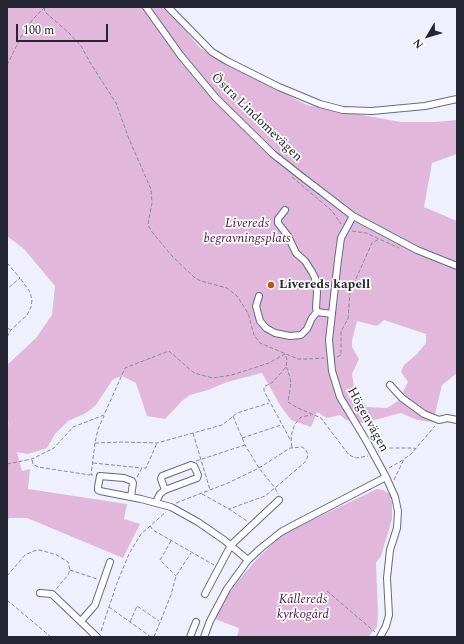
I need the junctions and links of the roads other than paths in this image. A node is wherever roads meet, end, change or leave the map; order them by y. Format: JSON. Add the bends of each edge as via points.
{"nodes":[{"id":1,"x":146,"y":7,"type":"edge"},
{"id":2,"x":168,"y":7,"type":"edge"},
{"id":3,"x":457,"y":99,"type":"edge"},
{"id":4,"x":285,"y":210,"type":"dead end"},
{"id":5,"x":354,"y":216,"type":"junction"},
{"id":6,"x":457,"y":266,"type":"edge"},
{"id":7,"x":259,"y":296,"type":"dead end"},
{"id":8,"x":317,"y":312,"type":"junction"},
{"id":9,"x":332,"y":314,"type":"junction"},
{"id":10,"x":390,"y":385,"type":"dead end"},
{"id":11,"x":457,"y":420,"type":"edge"},
{"id":12,"x":386,"y":477,"type":"junction"},
{"id":13,"x":166,"y":490,"type":"junction"},
{"id":14,"x":131,"y":496,"type":"junction"},
{"id":15,"x":279,"y":500,"type":"road end"},
{"id":16,"x":156,"y":502,"type":"junction"},
{"id":17,"x":231,"y":545,"type":"junction"},
{"id":18,"x":248,"y":560,"type":"junction"},
{"id":19,"x":110,"y":562,"type":"dead end"},
{"id":20,"x":40,"y":593,"type":"dead end"},
{"id":21,"x":205,"y":594,"type":"dead end"},
{"id":22,"x":81,"y":621,"type":"junction"},
{"id":23,"x":196,"y":622,"type":"dead end"},
{"id":24,"x":98,"y":637,"type":"edge"},
{"id":25,"x":190,"y":637,"type":"edge"},
{"id":26,"x":204,"y":637,"type":"edge"},
{"id":27,"x":380,"y":637,"type":"edge"}],
"edges":[{"from":1,"to":5,"type":"street","name":"Östra Lindomevägen","via":[[181,56],[216,98],[273,154]]},
{"from":2,"to":3,"type":"street","via":[[212,52],[279,87],[320,104],[343,110],[372,111],[425,106]]},
{"from":4,"to":8,"type":"street","via":[[277,221],[296,253],[312,272],[317,292]]},
{"from":5,"to":6,"type":"street","name":"Östra Lindomevägen","via":[[417,250]]},
{"from":5,"to":9,"type":"street","name":"Högenvägen","via":[[341,238]]},
{"from":7,"to":8,"type":"street","via":[[256,306],[260,321],[275,333],[301,335],[308,329]]},
{"from":8,"to":9,"type":"street"},
{"from":9,"to":12,"type":"street","name":"Högenvägen","via":[[329,340],[334,377],[340,397]]},
{"from":10,"to":11,"type":"street","via":[[402,398],[424,414],[440,419]]},
{"from":12,"to":18,"type":"street","via":[[281,532]]},
{"from":12,"to":27,"type":"street","name":"Högenvägen","via":[[398,511],[387,578],[389,615]]},
{"from":13,"to":13,"type":"street","via":[[197,478],[192,464],[162,476]]},
{"from":13,"to":16,"type":"street","via":[[160,494]]},
{"from":14,"to":14,"type":"street","via":[[98,490],[100,476],[132,480]]},
{"from":14,"to":16,"type":"street"},
{"from":15,"to":17,"type":"street"},
{"from":16,"to":17,"type":"street","via":[[172,507]]},
{"from":17,"to":18,"type":"street"},
{"from":17,"to":21,"type":"street"},
{"from":18,"to":26,"type":"street","via":[[223,596]]},
{"from":19,"to":22,"type":"street","via":[[95,605]]},
{"from":20,"to":22,"type":"street","via":[[52,594]]},
{"from":22,"to":24,"type":"street"},
{"from":23,"to":25,"type":"street"}]}
